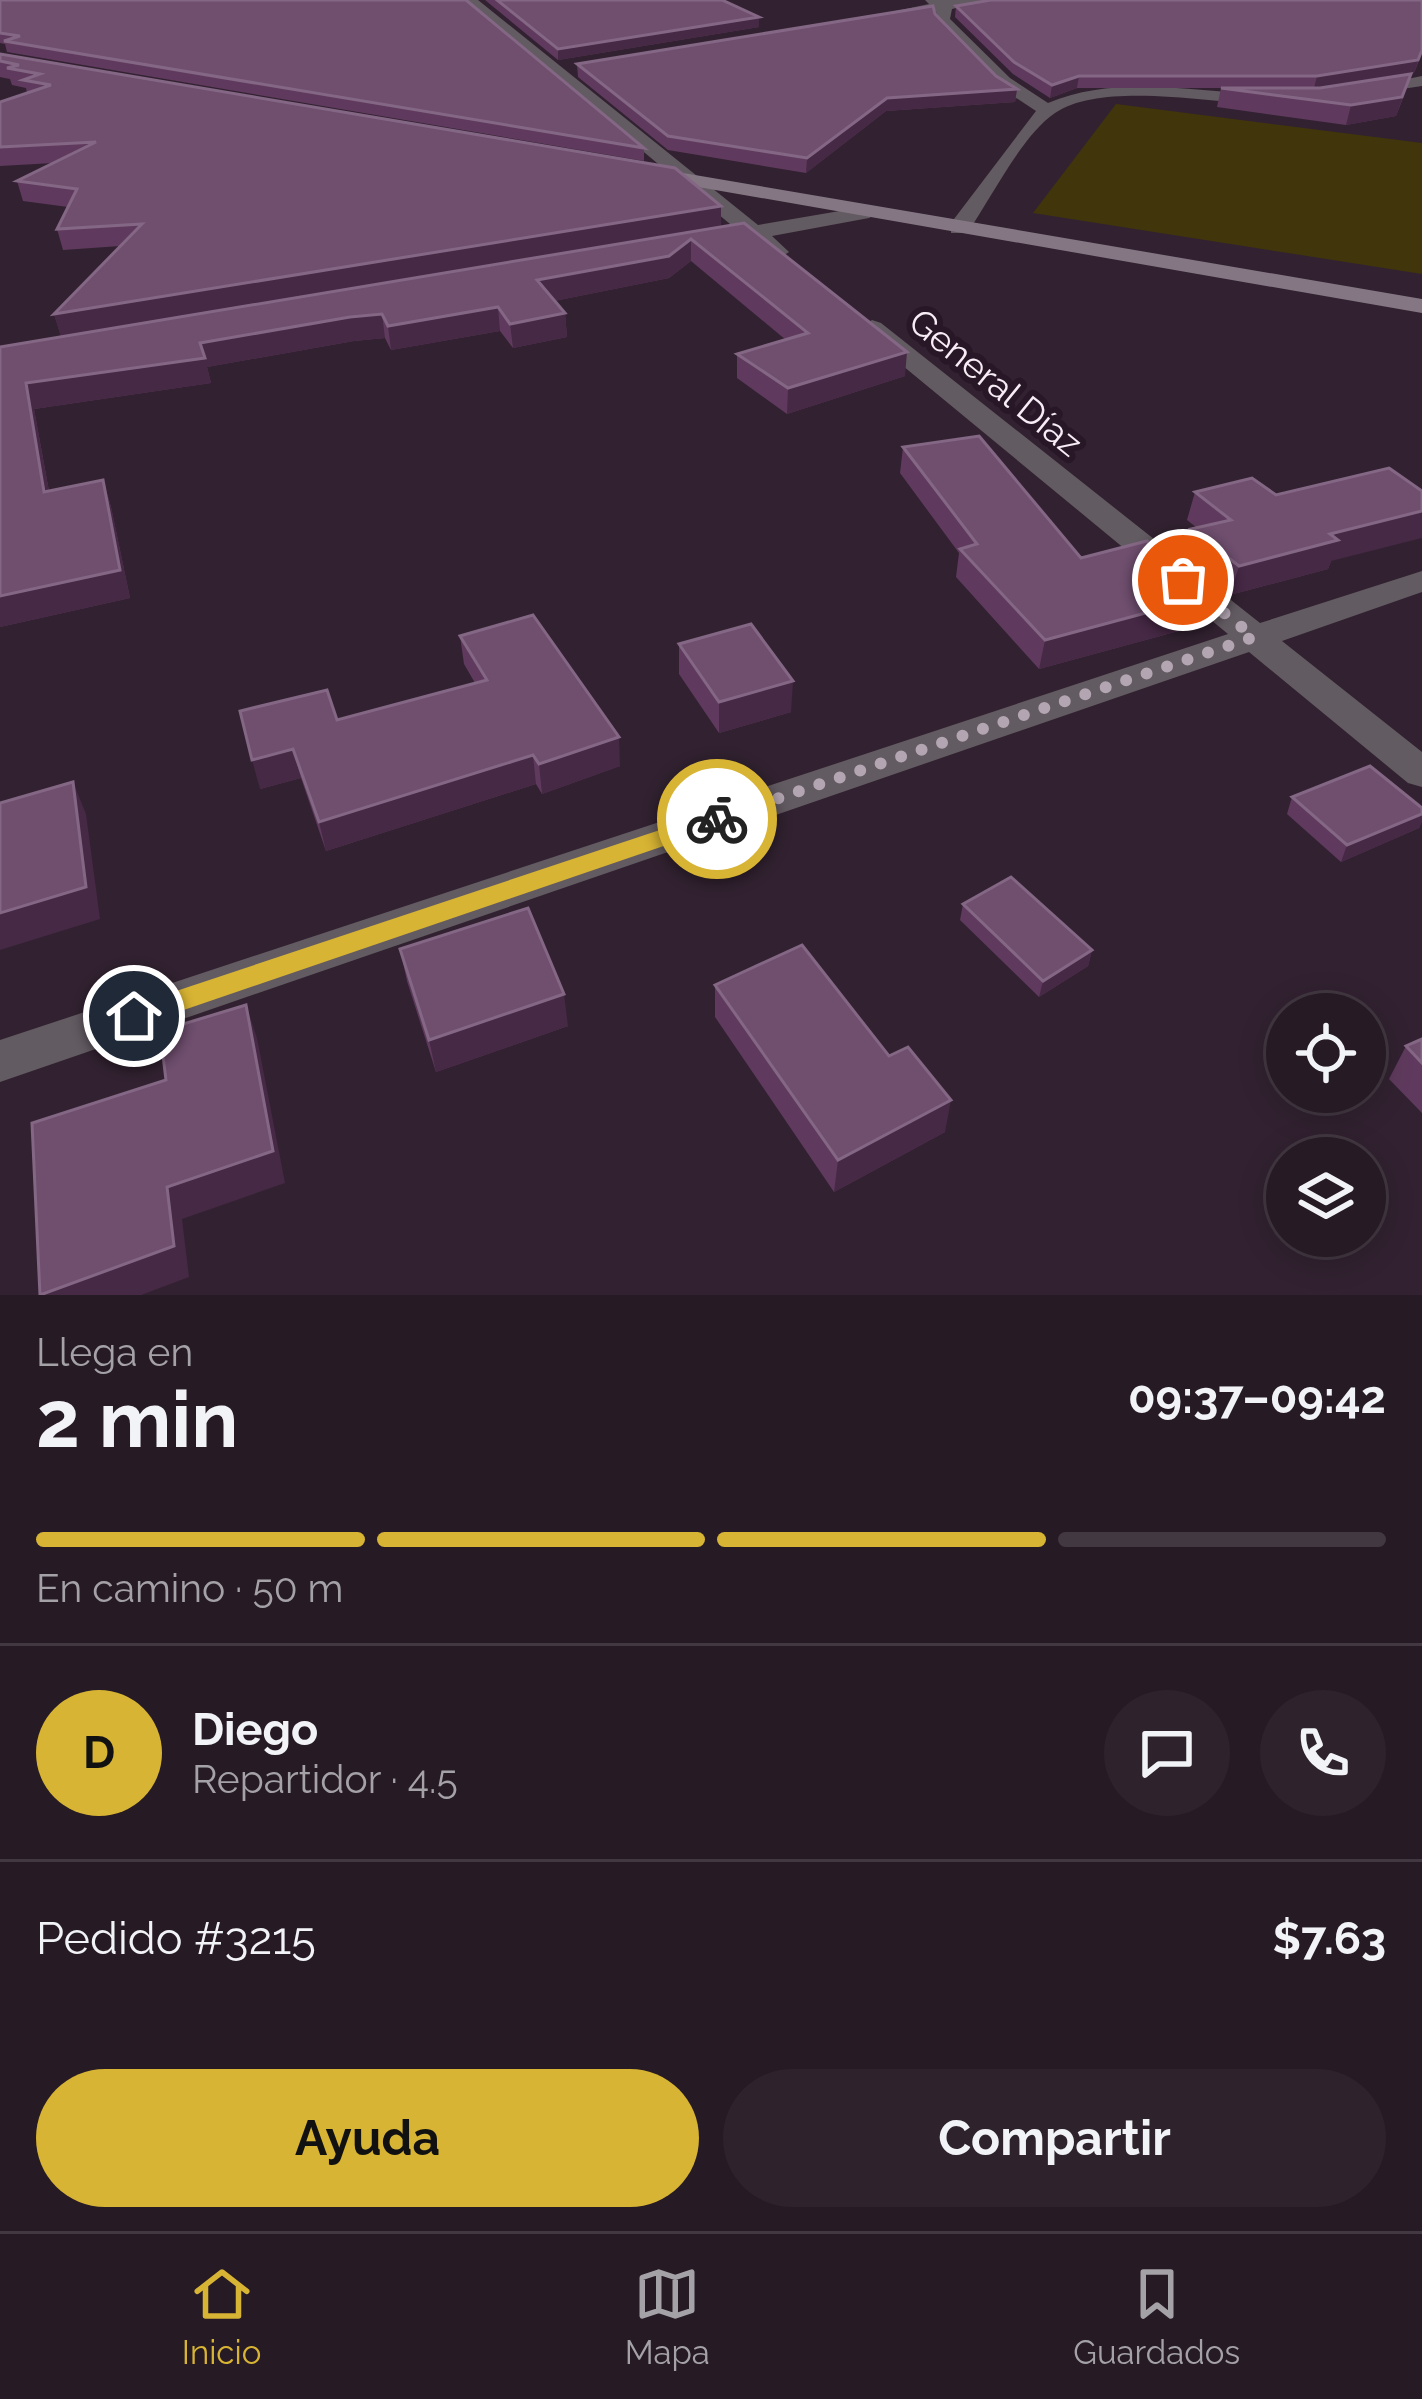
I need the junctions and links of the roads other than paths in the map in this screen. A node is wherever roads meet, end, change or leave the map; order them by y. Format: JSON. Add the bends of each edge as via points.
{"nodes":[{"id":1,"x":469,"y":0,"type":"edge"},
{"id":2,"x":981,"y":0,"type":"edge"},
{"id":3,"x":939,"y":2,"type":"edge"},
{"id":4,"x":876,"y":16,"type":"edge"},
{"id":5,"x":1422,"y":81,"type":"edge"},
{"id":6,"x":1336,"y":94,"type":"edge"},
{"id":7,"x":1277,"y":99,"type":"edge"},
{"id":8,"x":1047,"y":110,"type":"junction"},
{"id":9,"x":612,"y":166,"type":"edge"},
{"id":10,"x":683,"y":179,"type":"junction"},
{"id":11,"x":869,"y":212,"type":"junction"},
{"id":12,"x":959,"y":228,"type":"junction"},
{"id":13,"x":754,"y":232,"type":"junction"},
{"id":14,"x":707,"y":240,"type":"edge"},
{"id":15,"x":791,"y":262,"type":"edge"},
{"id":16,"x":1422,"y":306,"type":"edge"},
{"id":17,"x":846,"y":308,"type":"edge"},
{"id":18,"x":1422,"y":581,"type":"edge"},
{"id":19,"x":1254,"y":637,"type":"junction"},
{"id":20,"x":1422,"y":773,"type":"edge"},
{"id":21,"x":0,"y":1061,"type":"edge"}],
"edges":[{"from":1,"to":10,"type":"street","via":[[565,69]]},
{"from":2,"to":3,"type":"street"},
{"from":3,"to":4,"type":"street"},
{"from":3,"to":8,"type":"street","via":[[942,20],[1004,82]]},
{"from":5,"to":6,"type":"street"},
{"from":7,"to":8,"type":"street","via":[[1133,94],[1078,98]]},
{"from":8,"to":12,"type":"street"},
{"from":9,"to":10,"type":"street"},
{"from":10,"to":11,"type":"street"},
{"from":10,"to":13,"type":"street"},
{"from":11,"to":12,"type":"street"},
{"from":11,"to":13,"type":"street"},
{"from":12,"to":16,"type":"street"},
{"from":13,"to":14,"type":"street"},
{"from":13,"to":15,"type":"street"},
{"from":17,"to":19,"type":"street","name":"General Díaz"},
{"from":18,"to":19,"type":"street"},
{"from":19,"to":20,"type":"street","name":"General Díaz"},
{"from":19,"to":21,"type":"street"}]}
